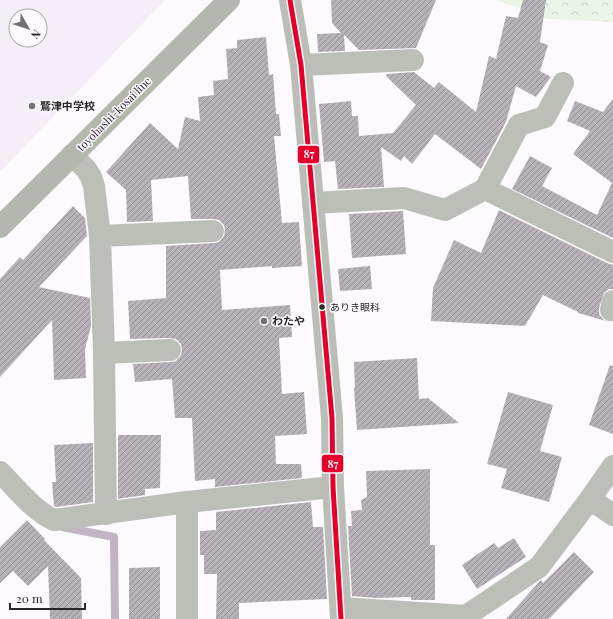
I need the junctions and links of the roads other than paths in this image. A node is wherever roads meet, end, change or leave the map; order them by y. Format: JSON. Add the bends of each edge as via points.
{"nodes":[{"id":1,"x":229,"y":0,"type":"edge"},
{"id":2,"x":290,"y":0,"type":"edge"},
{"id":3,"x":413,"y":60,"type":"dead end"},
{"id":4,"x":301,"y":65,"type":"junction"},
{"id":5,"x":563,"y":82,"type":"dead end"},
{"id":6,"x":72,"y":156,"type":"junction"},
{"id":7,"x":485,"y":190,"type":"junction"},
{"id":8,"x":313,"y":203,"type":"junction"},
{"id":9,"x":0,"y":227,"type":"edge"},
{"id":10,"x":213,"y":231,"type":"dead end"},
{"id":11,"x":100,"y":236,"type":"junction"},
{"id":12,"x":613,"y":252,"type":"edge"},
{"id":13,"x":613,"y":301,"type":"edge"},
{"id":14,"x":613,"y":310,"type":"edge"},
{"id":15,"x":170,"y":350,"type":"dead end"},
{"id":16,"x":104,"y":353,"type":"junction"},
{"id":17,"x":613,"y":466,"type":"edge"},
{"id":18,"x":0,"y":472,"type":"edge"},
{"id":19,"x":333,"y":487,"type":"junction"},
{"id":20,"x":590,"y":499,"type":"junction"},
{"id":21,"x":187,"y":502,"type":"junction"},
{"id":22,"x":106,"y":514,"type":"junction"},
{"id":23,"x":613,"y":515,"type":"edge"},
{"id":24,"x":341,"y":614,"type":"edge"},
{"id":25,"x":468,"y":618,"type":"edge"},
{"id":26,"x":187,"y":619,"type":"edge"}],
"edges":[{"from":1,"to":6,"type":"main road","name":"toyohashi-kosai line"},
{"from":2,"to":4,"type":"main road"},
{"from":3,"to":4,"type":"street"},
{"from":4,"to":8,"type":"main road"},
{"from":5,"to":7,"type":"street","via":[[545,117],[520,125]]},
{"from":6,"to":9,"type":"main road","name":"toyohashi-kosai line"},
{"from":6,"to":11,"type":"street","via":[[91,177]]},
{"from":7,"to":8,"type":"street","via":[[446,210],[404,198]]},
{"from":7,"to":12,"type":"street"},
{"from":8,"to":19,"type":"main road","via":[[332,418]]},
{"from":10,"to":11,"type":"street"},
{"from":11,"to":16,"type":"street"},
{"from":13,"to":14,"type":"street"},
{"from":15,"to":16,"type":"street"},
{"from":16,"to":22,"type":"street"},
{"from":17,"to":20,"type":"street"},
{"from":18,"to":22,"type":"street","via":[[38,510],[54,520]]},
{"from":19,"to":21,"type":"street"},
{"from":19,"to":24,"type":"main road"},
{"from":20,"to":23,"type":"street"},
{"from":20,"to":25,"type":"street","via":[[539,566]]},
{"from":21,"to":22,"type":"street"},
{"from":21,"to":26,"type":"street"},
{"from":24,"to":25,"type":"street"}]}
